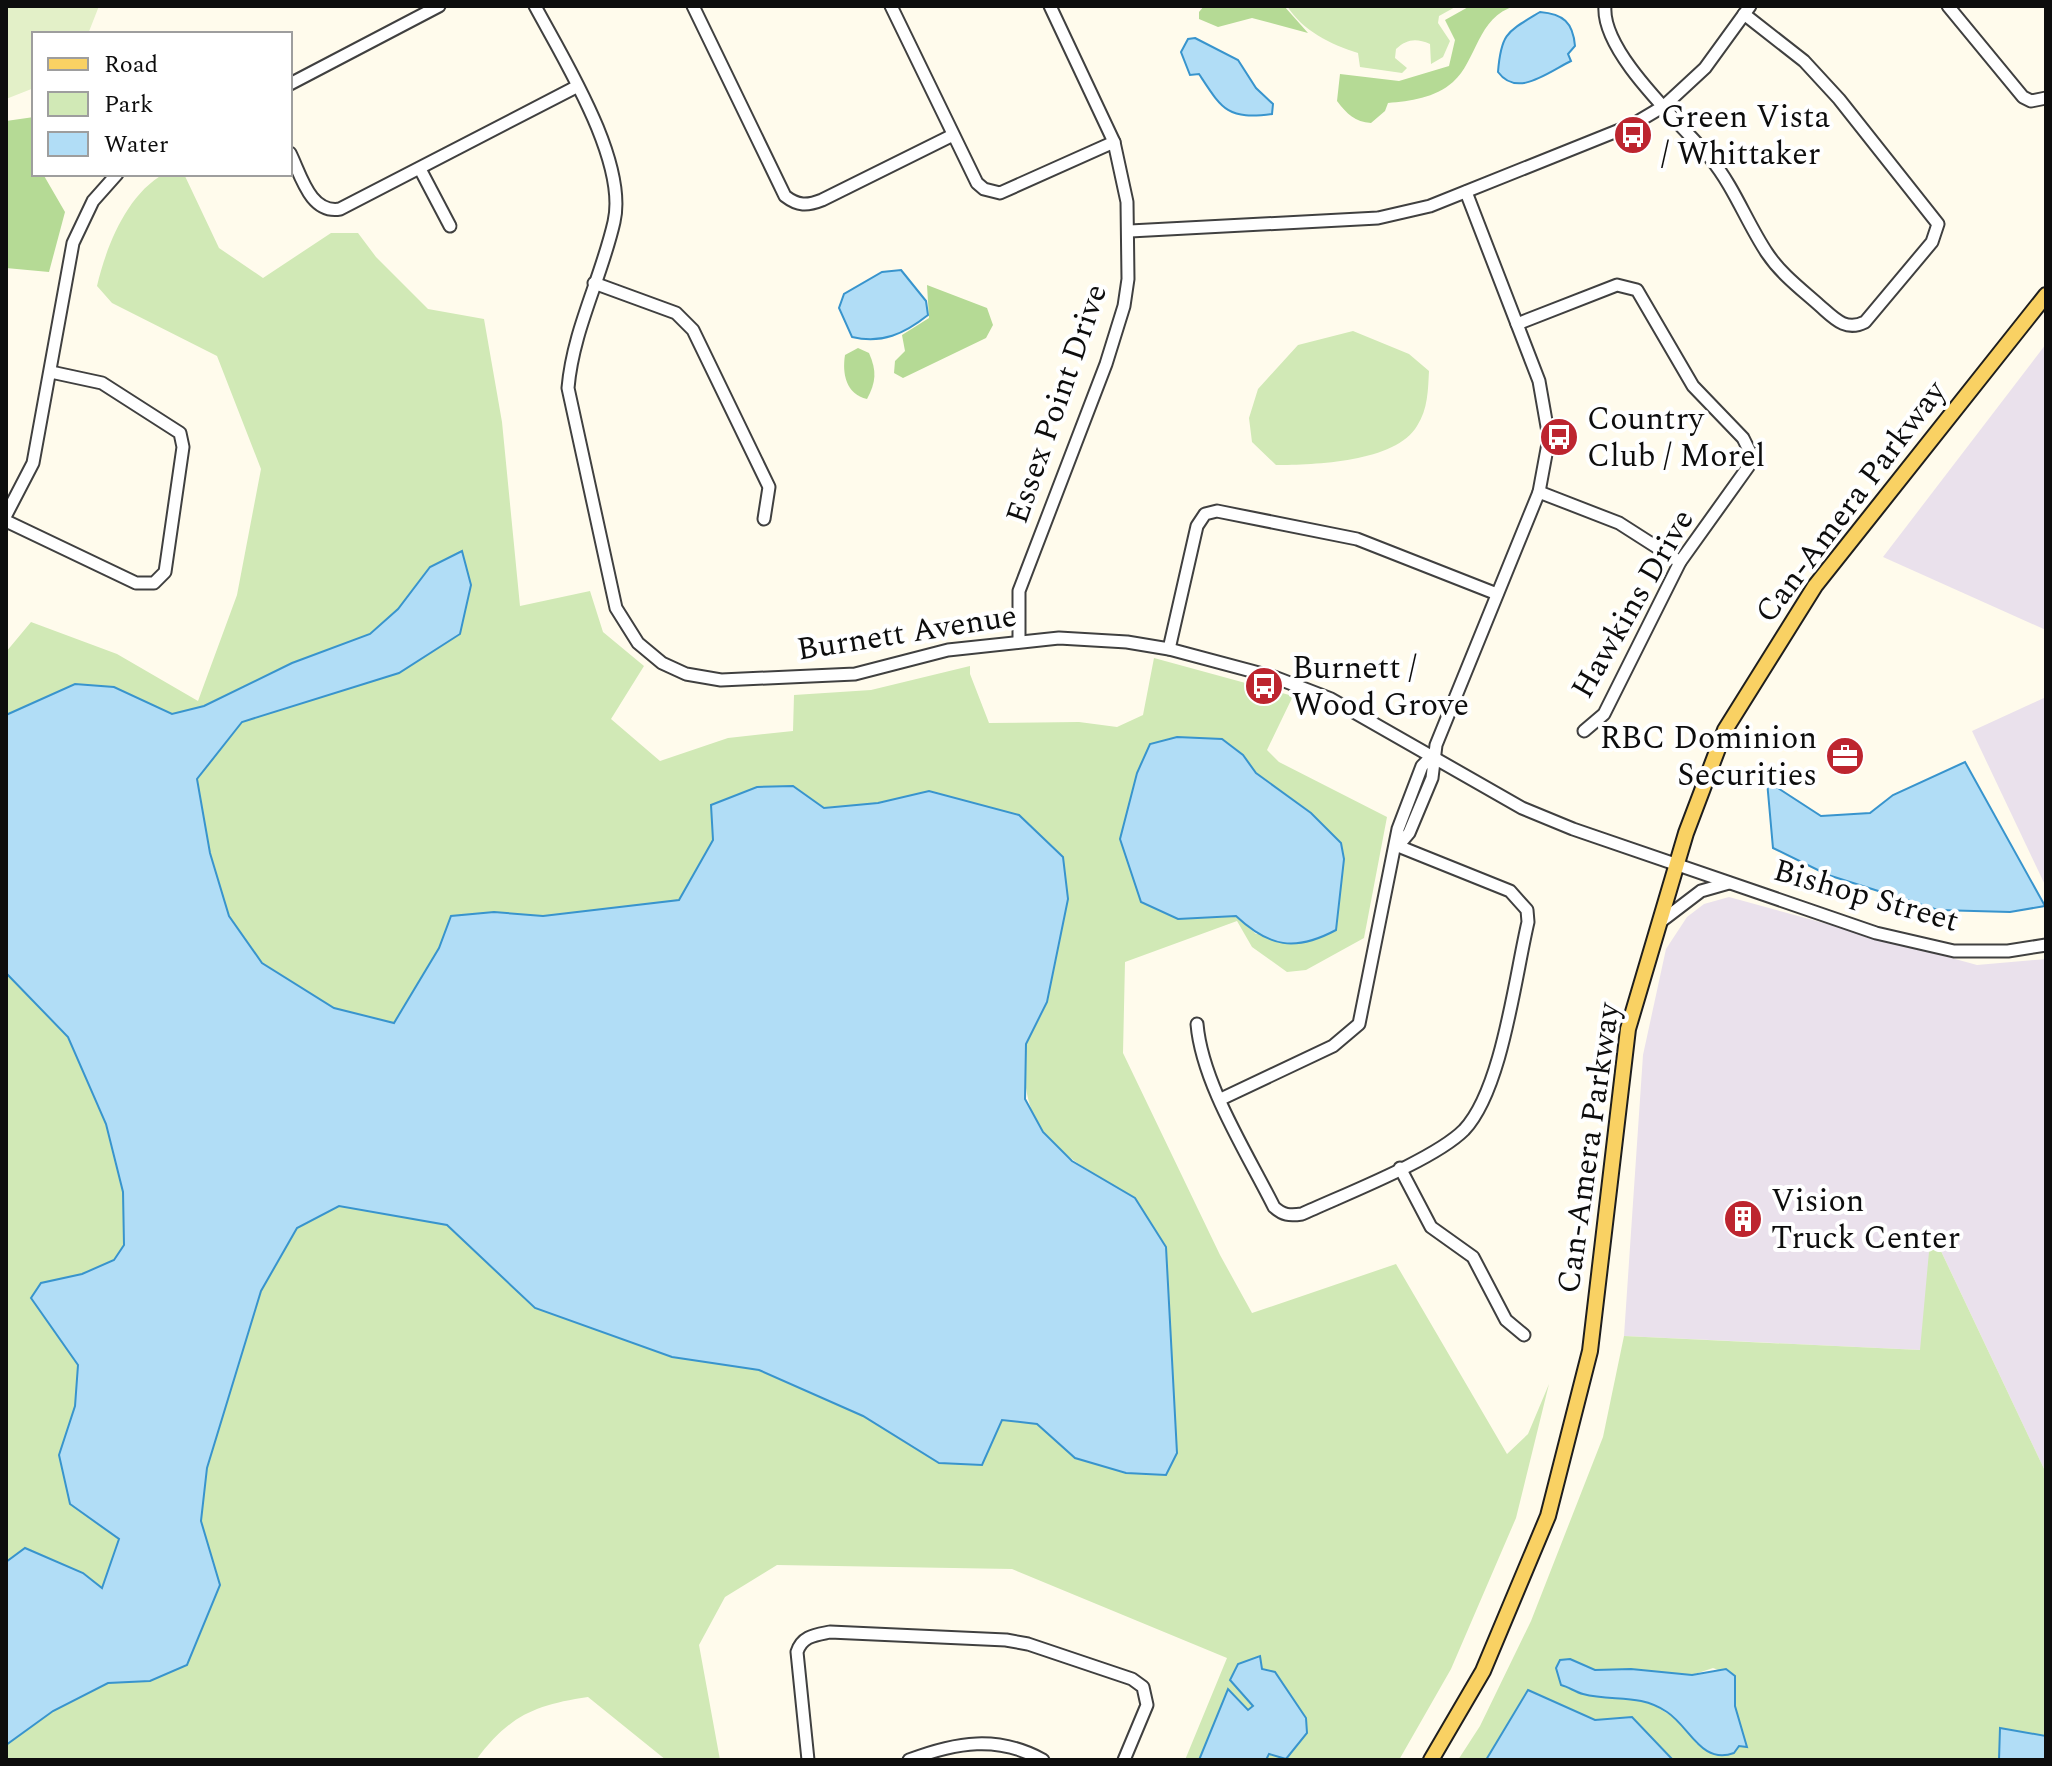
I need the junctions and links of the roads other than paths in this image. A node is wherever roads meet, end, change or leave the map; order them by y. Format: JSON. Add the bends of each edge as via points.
{"nodes":[{"id":1,"x":439,"y":6,"type":"edge"},
{"id":2,"x":535,"y":6,"type":"edge"},
{"id":3,"x":693,"y":6,"type":"edge"},
{"id":4,"x":891,"y":6,"type":"edge"},
{"id":5,"x":1050,"y":6,"type":"edge"},
{"id":6,"x":1605,"y":6,"type":"edge"},
{"id":7,"x":1948,"y":6,"type":"edge"},
{"id":8,"x":1747,"y":10,"type":"edge"},
{"id":9,"x":292,"y":83,"type":"edge"},
{"id":10,"x":576,"y":87,"type":"junction"},
{"id":11,"x":2046,"y":98,"type":"edge"},
{"id":12,"x":1664,"y":106,"type":"junction"},
{"id":13,"x":953,"y":135,"type":"junction"},
{"id":14,"x":1114,"y":142,"type":"junction"},
{"id":15,"x":292,"y":157,"type":"edge"},
{"id":16,"x":420,"y":169,"type":"junction"},
{"id":17,"x":115,"y":176,"type":"edge"},
{"id":18,"x":1466,"y":192,"type":"junction"},
{"id":19,"x":450,"y":226,"type":"dead end"},
{"id":20,"x":1130,"y":231,"type":"junction"},
{"id":21,"x":594,"y":283,"type":"junction"},
{"id":22,"x":2046,"y":295,"type":"edge"},
{"id":23,"x":1517,"y":324,"type":"junction"},
{"id":24,"x":51,"y":372,"type":"junction"},
{"id":25,"x":1539,"y":492,"type":"junction"},
{"id":26,"x":6,"y":515,"type":"edge"},
{"id":27,"x":764,"y":519,"type":"dead end"},
{"id":28,"x":6,"y":521,"type":"edge"},
{"id":29,"x":1680,"y":562,"type":"junction"},
{"id":30,"x":1497,"y":594,"type":"junction"},
{"id":31,"x":1019,"y":640,"type":"junction"},
{"id":32,"x":1169,"y":649,"type":"junction"},
{"id":33,"x":1584,"y":731,"type":"dead end"},
{"id":34,"x":1432,"y":756,"type":"junction"},
{"id":35,"x":1398,"y":846,"type":"junction"},
{"id":36,"x":1676,"y":863,"type":"junction"},
{"id":37,"x":1729,"y":883,"type":"junction"},
{"id":38,"x":1658,"y":923,"type":"junction"},
{"id":39,"x":2046,"y":945,"type":"edge"},
{"id":40,"x":1197,"y":1024,"type":"dead end"},
{"id":41,"x":1221,"y":1099,"type":"junction"},
{"id":42,"x":1400,"y":1168,"type":"junction"},
{"id":43,"x":1524,"y":1335,"type":"dead end"},
{"id":44,"x":808,"y":1760,"type":"edge"},
{"id":45,"x":909,"y":1760,"type":"edge"},
{"id":46,"x":1043,"y":1760,"type":"edge"},
{"id":47,"x":1124,"y":1760,"type":"edge"},
{"id":48,"x":1431,"y":1760,"type":"edge"}],
"edges":[{"from":1,"to":9,"type":"street"},
{"from":2,"to":10,"type":"street","name":"Burnett Avenue"},
{"from":3,"to":13,"type":"street","via":[[791,200],[810,205]]},
{"from":4,"to":13,"type":"street"},
{"from":5,"to":14,"type":"street","name":"Essex Point Drive"},
{"from":6,"to":12,"type":"street","via":[[1617,47]]},
{"from":7,"to":11,"type":"street","via":[[2023,97]]},
{"from":8,"to":12,"type":"street","via":[[1705,68]]},
{"from":8,"to":12,"type":"street","via":[[1839,99],[1938,224],[1932,242],[1865,322],[1842,324],[1788,278],[1768,255],[1713,161]]},
{"from":10,"to":16,"type":"street"},
{"from":10,"to":21,"type":"street","name":"Burnett Avenue","via":[[616,182],[615,219]]},
{"from":12,"to":18,"type":"street","via":[[1632,125]]},
{"from":13,"to":14,"type":"street","via":[[977,183],[1000,193]]},
{"from":14,"to":20,"type":"street","name":"Essex Point Drive"},
{"from":15,"to":16,"type":"street","via":[[315,201],[330,211]]},
{"from":16,"to":19,"type":"street"},
{"from":17,"to":24,"type":"street","via":[[93,201],[73,243]]},
{"from":18,"to":20,"type":"street","via":[[1378,218]]},
{"from":18,"to":23,"type":"street"},
{"from":20,"to":31,"type":"street","name":"Essex Point Drive","via":[[1124,306],[1019,591]]},
{"from":21,"to":27,"type":"street","via":[[676,313],[693,330],[769,487]]},
{"from":21,"to":31,"type":"street","name":"Burnett Avenue","via":[[571,356],[568,388],[610,593],[626,628],[662,663],[721,680],[855,674],[948,650]]},
{"from":22,"to":36,"type":"main road","name":"Can-Amera Parkway","via":[[1815,586],[1725,730]]},
{"from":23,"to":25,"type":"street","via":[[1547,409],[1549,438]]},
{"from":23,"to":29,"type":"street","name":"Hawkins Drive","via":[[1628,285],[1642,298],[1693,386],[1750,447],[1748,467]]},
{"from":24,"to":26,"type":"street","via":[[33,463]]},
{"from":24,"to":28,"type":"street","via":[[102,383],[180,433],[183,447],[165,572],[154,583],[136,583]]},
{"from":25,"to":29,"type":"street","via":[[1619,523]]},
{"from":25,"to":30,"type":"street"},
{"from":29,"to":33,"type":"street","name":"Hawkins Drive","via":[[1604,714]]},
{"from":30,"to":32,"type":"street","via":[[1357,539],[1217,511],[1205,514],[1197,526]]},
{"from":30,"to":34,"type":"street"},
{"from":31,"to":32,"type":"street","name":"Burnett Avenue","via":[[1088,638]]},
{"from":32,"to":34,"type":"street","name":"Burnett Avenue","via":[[1305,689]]},
{"from":34,"to":35,"type":"street","via":[[1432,778],[1409,833]]},
{"from":34,"to":36,"type":"street","name":"Burnett Avenue","via":[[1522,808]]},
{"from":35,"to":41,"type":"street","via":[[1359,1024],[1333,1046]]},
{"from":35,"to":42,"type":"street","via":[[1510,891],[1522,901],[1528,922],[1481,1108],[1463,1132]]},
{"from":36,"to":37,"type":"street","name":"Bishop Street"},
{"from":36,"to":38,"type":"main road","name":"Can-Amera Parkway"},
{"from":37,"to":38,"type":"street","via":[[1701,891]]},
{"from":37,"to":39,"type":"street","name":"Bishop Street","via":[[1927,947],[1979,952]]},
{"from":38,"to":48,"type":"main road","name":"Can-Amera Parkway","via":[[1628,1029],[1590,1351],[1548,1516],[1483,1671]]},
{"from":40,"to":41,"type":"street","via":[[1199,1048]]},
{"from":41,"to":42,"type":"street","via":[[1274,1207],[1290,1216]]},
{"from":42,"to":43,"type":"street","via":[[1431,1227],[1473,1257],[1506,1320]]},
{"from":44,"to":47,"type":"street","via":[[797,1652],[808,1637],[830,1632],[1006,1640],[1132,1679],[1143,1687],[1147,1705]]},
{"from":45,"to":46,"type":"street","via":[[979,1741],[1022,1749]]}]}
